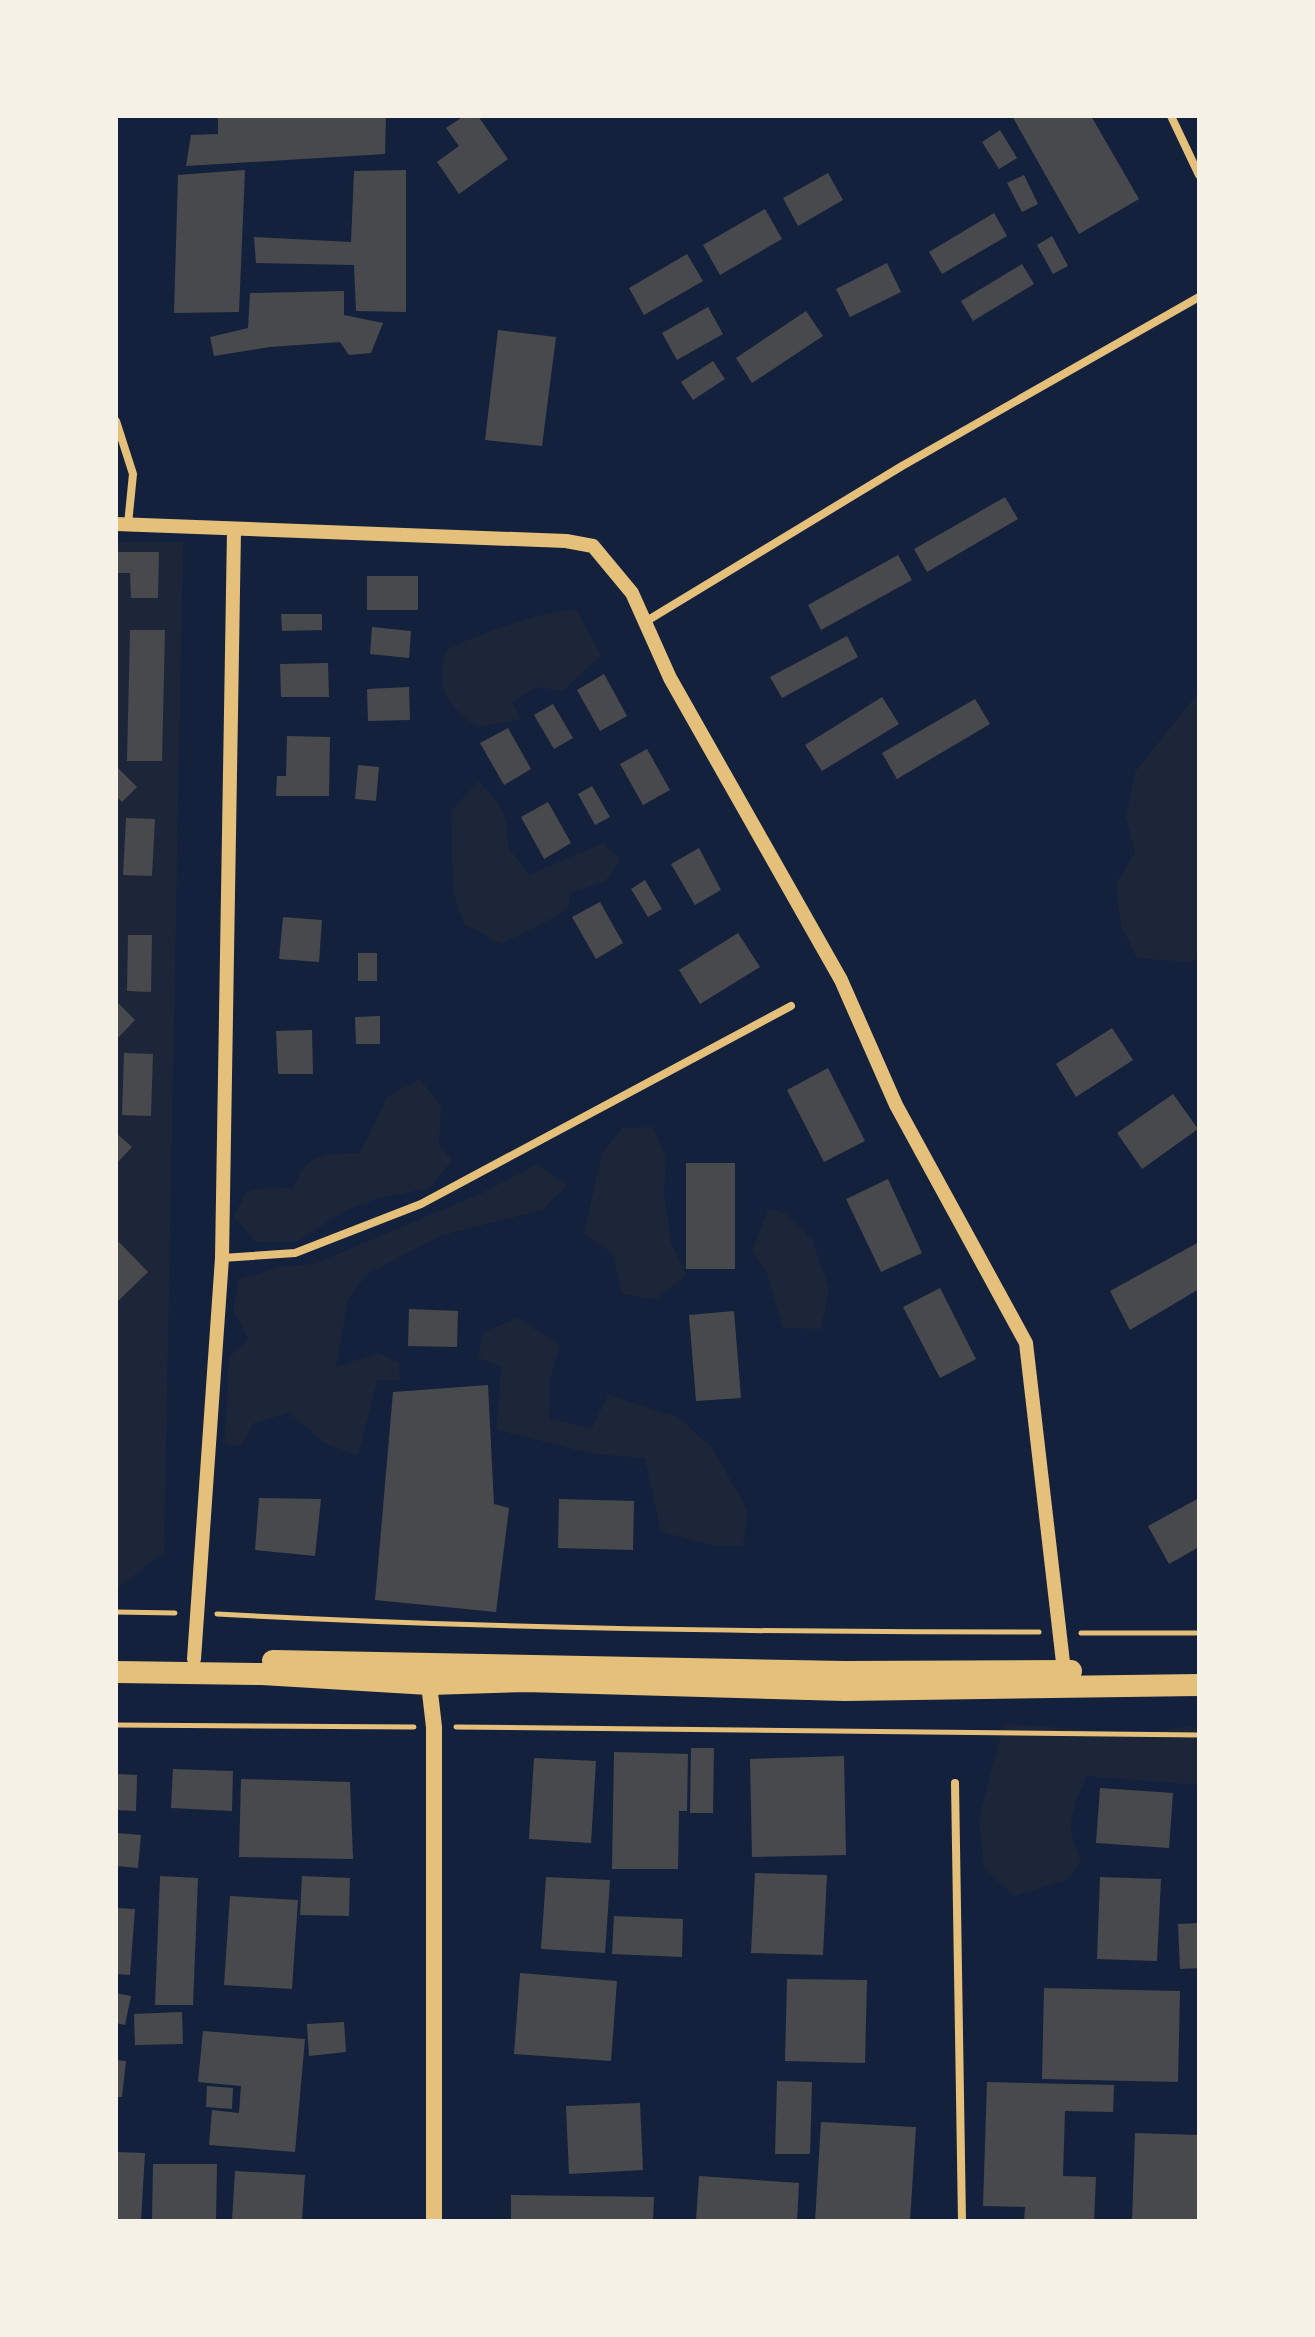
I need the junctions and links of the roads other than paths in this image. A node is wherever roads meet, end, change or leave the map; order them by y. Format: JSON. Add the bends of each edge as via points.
{"nodes":[{"id":1,"x":1171,"y":116,"type":"edge"},
{"id":2,"x":1199,"y":175,"type":"edge"},
{"id":3,"x":1199,"y":297,"type":"edge"},
{"id":4,"x":116,"y":421,"type":"edge"},
{"id":5,"x":122,"y":524,"type":"edge"},
{"id":6,"x":234,"y":530,"type":"junction"},
{"id":7,"x":645,"y":622,"type":"junction"},
{"id":8,"x":791,"y":1006,"type":"dead end"},
{"id":9,"x":222,"y":1258,"type":"junction"},
{"id":10,"x":194,"y":1659,"type":"junction"},
{"id":11,"x":116,"y":1660,"type":"edge"},
{"id":12,"x":1064,"y":1671,"type":"junction"},
{"id":13,"x":116,"y":1672,"type":"edge"},
{"id":14,"x":1199,"y":1677,"type":"edge"},
{"id":15,"x":429,"y":1684,"type":"junction"},
{"id":16,"x":1199,"y":1685,"type":"edge"},
{"id":17,"x":955,"y":1783,"type":"dead end"},
{"id":18,"x":434,"y":2221,"type":"edge"},
{"id":19,"x":962,"y":2221,"type":"edge"}],
"edges":[{"from":1,"to":2,"type":"street"},
{"from":3,"to":7,"type":"street","via":[[902,466]]},
{"from":4,"to":5,"type":"street","via":[[133,474]]},
{"from":5,"to":6,"type":"street"},
{"from":6,"to":7,"type":"street","via":[[386,532],[593,546],[632,593]]},
{"from":6,"to":9,"type":"street"},
{"from":7,"to":12,"type":"street","via":[[670,678],[841,980],[896,1105],[1026,1343]]},
{"from":8,"to":9,"type":"street","via":[[421,1204],[295,1253]]},
{"from":9,"to":10,"type":"street"},
{"from":10,"to":11,"type":"highway"},
{"from":10,"to":12,"type":"highway","via":[[845,1672]]},
{"from":12,"to":14,"type":"highway"},
{"from":13,"to":15,"type":"highway"},
{"from":15,"to":16,"type":"highway","via":[[525,1681],[845,1690]]},
{"from":15,"to":18,"type":"main road","via":[[434,1727]]},
{"from":17,"to":19,"type":"street"}]}
